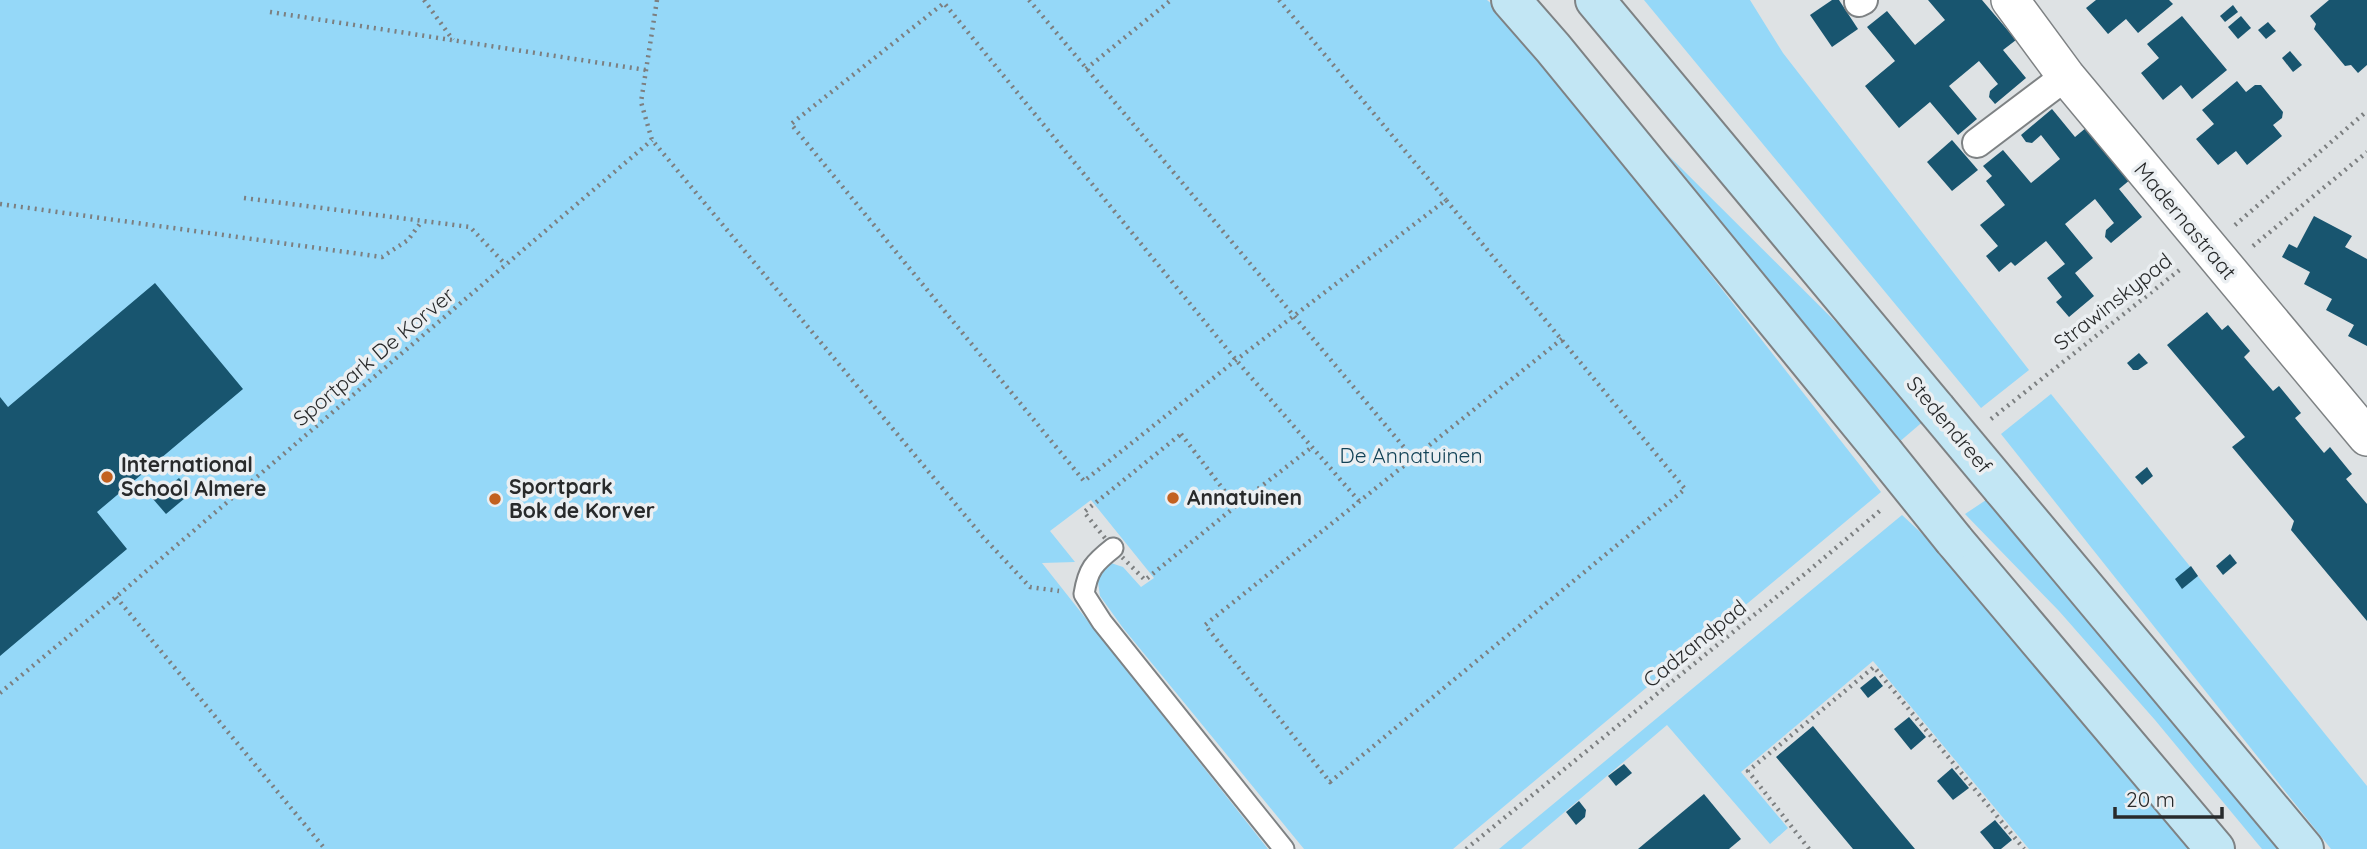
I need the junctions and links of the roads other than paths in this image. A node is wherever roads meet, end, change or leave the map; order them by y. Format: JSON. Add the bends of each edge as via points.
{"nodes":[{"id":1,"x":1511,"y":0,"type":"edge"},
{"id":2,"x":1595,"y":0,"type":"edge"},
{"id":3,"x":2010,"y":0,"type":"edge"},
{"id":4,"x":2066,"y":76,"type":"junction"},
{"id":5,"x":1977,"y":143,"type":"dead end"},
{"id":6,"x":2367,"y":436,"type":"edge"},
{"id":7,"x":1113,"y":548,"type":"road end"},
{"id":8,"x":1284,"y":849,"type":"edge"},
{"id":9,"x":2215,"y":849,"type":"edge"},
{"id":10,"x":2304,"y":849,"type":"edge"}],
"edges":[{"from":1,"to":9,"type":"main road","bridge":true,"via":[[1954,540]]},
{"from":2,"to":10,"type":"main road","name":"Stedendreef","bridge":true},
{"from":3,"to":4,"type":"street","name":"Madernastraat"},
{"from":4,"to":5,"type":"street"},
{"from":4,"to":6,"type":"street","name":"Madernastraat"},
{"from":7,"to":8,"type":"lane","via":[[1087,575],[1084,594]]}]}
